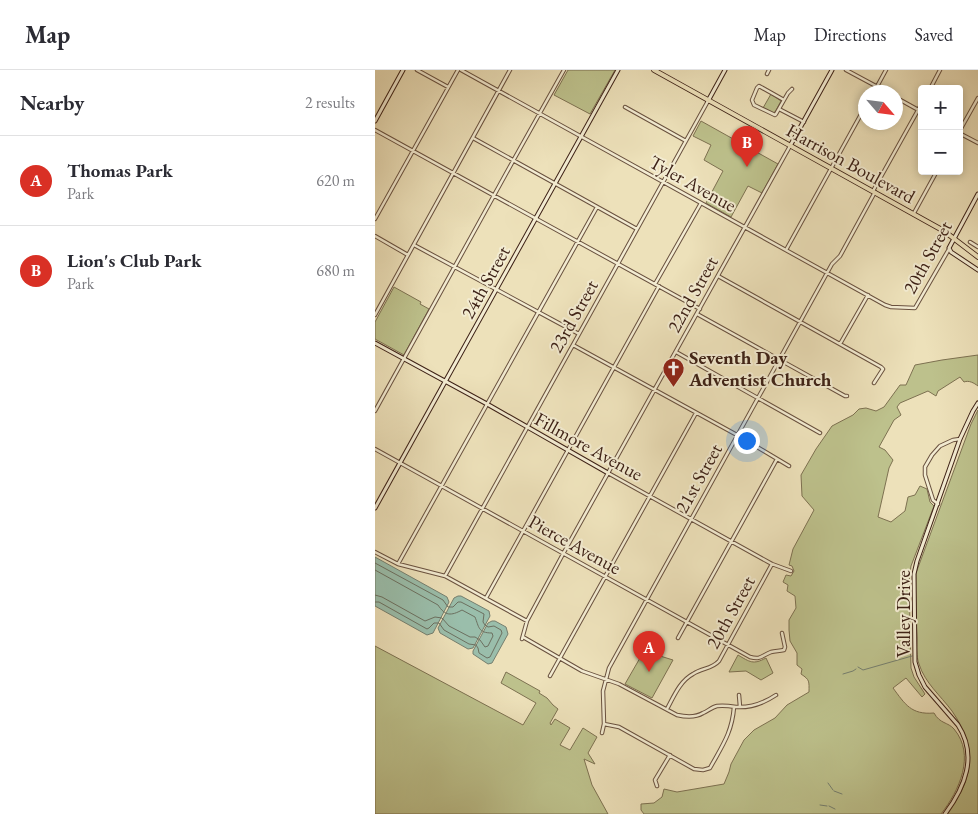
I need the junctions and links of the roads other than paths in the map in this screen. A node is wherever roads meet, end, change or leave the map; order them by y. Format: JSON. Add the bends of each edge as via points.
{"nodes":[{"id":1,"x":403,"y":70,"type":"edge"},
{"id":2,"x":417,"y":70,"type":"edge"},
{"id":3,"x":459,"y":70,"type":"edge"},
{"id":4,"x":511,"y":70,"type":"edge"},
{"id":5,"x":564,"y":70,"type":"edge"},
{"id":6,"x":618,"y":70,"type":"edge"},
{"id":7,"x":654,"y":70,"type":"edge"},
{"id":8,"x":725,"y":70,"type":"edge"},
{"id":9,"x":769,"y":70,"type":"edge"},
{"id":10,"x":832,"y":70,"type":"edge"},
{"id":11,"x":847,"y":70,"type":"edge"},
{"id":12,"x":886,"y":70,"type":"edge"},
{"id":13,"x":940,"y":70,"type":"edge"},
{"id":14,"x":767,"y":74,"type":"dead end"},
{"id":15,"x":873,"y":85,"type":"edge"},
{"id":16,"x":878,"y":85,"type":"edge"},
{"id":17,"x":932,"y":85,"type":"edge"},
{"id":18,"x":448,"y":88,"type":"junction"},
{"id":19,"x":792,"y":89,"type":"dead end"},
{"id":20,"x":499,"y":91,"type":"junction"},
{"id":21,"x":978,"y":98,"type":"edge"},
{"id":22,"x":784,"y":100,"type":"junction"},
{"id":23,"x":708,"y":101,"type":"junction"},
{"id":24,"x":903,"y":102,"type":"edge"},
{"id":25,"x":625,"y":107,"type":"dead end"},
{"id":26,"x":779,"y":108,"type":"junction"},
{"id":27,"x":918,"y":110,"type":"joint"},
{"id":28,"x":540,"y":114,"type":"junction"},
{"id":29,"x":858,"y":120,"type":"edge"},
{"id":30,"x":375,"y":121,"type":"edge"},
{"id":31,"x":804,"y":122,"type":"junction"},
{"id":32,"x":375,"y":130,"type":"edge"},
{"id":33,"x":960,"y":130,"type":"edge"},
{"id":34,"x":963,"y":134,"type":"edge"},
{"id":35,"x":581,"y":136,"type":"junction"},
{"id":36,"x":473,"y":138,"type":"junction"},
{"id":37,"x":686,"y":141,"type":"junction"},
{"id":38,"x":978,"y":143,"type":"edge"},
{"id":39,"x":790,"y":146,"type":"junction"},
{"id":40,"x":413,"y":151,"type":"junction"},
{"id":41,"x":513,"y":160,"type":"junction"},
{"id":42,"x":831,"y":168,"type":"junction"},
{"id":43,"x":453,"y":174,"type":"junction"},
{"id":44,"x":935,"y":175,"type":"edge"},
{"id":45,"x":663,"y":182,"type":"junction"},
{"id":46,"x":555,"y":184,"type":"junction"},
{"id":47,"x":874,"y":192,"type":"junction"},
{"id":48,"x":495,"y":195,"type":"junction"},
{"id":49,"x":978,"y":195,"type":"edge"},
{"id":50,"x":701,"y":203,"type":"junction"},
{"id":51,"x":597,"y":207,"type":"junction"},
{"id":52,"x":914,"y":213,"type":"junction"},
{"id":53,"x":536,"y":218,"type":"junction"},
{"id":54,"x":375,"y":219,"type":"edge"},
{"id":55,"x":745,"y":227,"type":"junction"},
{"id":56,"x":637,"y":229,"type":"junction"},
{"id":57,"x":375,"y":236,"type":"edge"},
{"id":58,"x":954,"y":238,"type":"junction"},
{"id":59,"x":577,"y":241,"type":"junction"},
{"id":60,"x":970,"y":242,"type":"dead end"},
{"id":61,"x":414,"y":245,"type":"junction"},
{"id":62,"x":978,"y":247,"type":"edge"},
{"id":63,"x":949,"y":249,"type":"junction"},
{"id":64,"x":786,"y":250,"type":"junction"},
{"id":65,"x":408,"y":255,"type":"junction"},
{"id":66,"x":978,"y":257,"type":"edge"},
{"id":67,"x":618,"y":263,"type":"junction"},
{"id":68,"x":455,"y":266,"type":"junction"},
{"id":69,"x":978,"y":270,"type":"edge"},
{"id":70,"x":827,"y":272,"type":"junction"},
{"id":71,"x":718,"y":276,"type":"junction"},
{"id":72,"x":655,"y":284,"type":"junction"},
{"id":73,"x":659,"y":286,"type":"junction"},
{"id":74,"x":496,"y":290,"type":"junction"},
{"id":75,"x":868,"y":295,"type":"junction"},
{"id":76,"x":915,"y":308,"type":"joint"},
{"id":77,"x":700,"y":309,"type":"junction"},
{"id":78,"x":538,"y":312,"type":"junction"},
{"id":79,"x":697,"y":314,"type":"junction"},
{"id":80,"x":375,"y":315,"type":"edge"},
{"id":81,"x":800,"y":322,"type":"junction"},
{"id":82,"x":579,"y":334,"type":"junction"},
{"id":83,"x":375,"y":343,"type":"edge"},
{"id":84,"x":840,"y":344,"type":"junction"},
{"id":85,"x":572,"y":345,"type":"junction"},
{"id":86,"x":676,"y":352,"type":"junction"},
{"id":87,"x":404,"y":358,"type":"junction"},
{"id":88,"x":779,"y":360,"type":"junction"},
{"id":89,"x":613,"y":368,"type":"junction"},
{"id":90,"x":446,"y":381,"type":"junction"},
{"id":91,"x":875,"y":383,"type":"dead end"},
{"id":92,"x":654,"y":390,"type":"junction"},
{"id":93,"x":847,"y":396,"type":"dead end"},
{"id":94,"x":758,"y":397,"type":"junction"},
{"id":95,"x":978,"y":403,"type":"edge"},
{"id":96,"x":487,"y":404,"type":"junction"},
{"id":97,"x":375,"y":411,"type":"edge"},
{"id":98,"x":696,"y":413,"type":"junction"},
{"id":99,"x":527,"y":427,"type":"junction"},
{"id":100,"x":819,"y":433,"type":"dead end"},
{"id":101,"x":737,"y":436,"type":"junction"},
{"id":102,"x":960,"y":439,"type":"junction"},
{"id":103,"x":375,"y":449,"type":"edge"},
{"id":104,"x":568,"y":450,"type":"junction"},
{"id":105,"x":777,"y":459,"type":"junction"},
{"id":106,"x":400,"y":463,"type":"junction"},
{"id":107,"x":789,"y":466,"type":"dead end"},
{"id":108,"x":608,"y":473,"type":"junction"},
{"id":109,"x":441,"y":486,"type":"junction"},
{"id":110,"x":650,"y":496,"type":"junction"},
{"id":111,"x":938,"y":504,"type":"junction"},
{"id":112,"x":375,"y":508,"type":"edge"},
{"id":113,"x":482,"y":508,"type":"junction"},
{"id":114,"x":691,"y":519,"type":"junction"},
{"id":115,"x":523,"y":531,"type":"junction"},
{"id":116,"x":731,"y":542,"type":"junction"},
{"id":117,"x":375,"y":552,"type":"edge"},
{"id":118,"x":563,"y":554,"type":"junction"},
{"id":119,"x":398,"y":564,"type":"junction"},
{"id":120,"x":772,"y":564,"type":"junction"},
{"id":121,"x":791,"y":571,"type":"dead end"},
{"id":122,"x":445,"y":576,"type":"junction"},
{"id":123,"x":605,"y":577,"type":"junction"},
{"id":124,"x":486,"y":598,"type":"junction"},
{"id":125,"x":646,"y":600,"type":"junction"},
{"id":126,"x":527,"y":621,"type":"junction"},
{"id":127,"x":687,"y":622,"type":"junction"},
{"id":128,"x":782,"y":633,"type":"dead end"},
{"id":129,"x":678,"y":638,"type":"dead end"},
{"id":130,"x":728,"y":645,"type":"junction"},
{"id":131,"x":560,"y":658,"type":"junction"},
{"id":132,"x":550,"y":676,"type":"dead end"},
{"id":133,"x":605,"y":679,"type":"junction"},
{"id":134,"x":739,"y":695,"type":"dead end"},
{"id":135,"x":776,"y":695,"type":"dead end"},
{"id":136,"x":734,"y":707,"type":"junction"},
{"id":137,"x":740,"y":707,"type":"junction"},
{"id":138,"x":667,"y":709,"type":"junction"},
{"id":139,"x":604,"y":724,"type":"junction"},
{"id":140,"x":602,"y":734,"type":"dead end"},
{"id":141,"x":670,"y":755,"type":"junction"},
{"id":142,"x":657,"y":786,"type":"dead end"},
{"id":143,"x":945,"y":814,"type":"edge"}],
"edges":[{"from":1,"to":30,"type":"street"},
{"from":2,"to":18,"type":"street"},
{"from":3,"to":18,"type":"street"},
{"from":3,"to":20,"type":"street","name":"Tyler Avenue"},
{"from":4,"to":20,"type":"street"},
{"from":5,"to":28,"type":"street"},
{"from":6,"to":35,"type":"street","name":"24th Street"},
{"from":7,"to":23,"type":"main road","name":"Harrison Boulevard"},
{"from":8,"to":23,"type":"street","name":"23rd Street"},
{"from":9,"to":14,"type":"street"},
{"from":10,"to":31,"type":"street","name":"22nd Street"},
{"from":11,"to":15,"type":"street"},
{"from":12,"to":16,"type":"street"},
{"from":13,"to":17,"type":"street"},
{"from":18,"to":40,"type":"street"},
{"from":19,"to":22,"type":"street"},
{"from":20,"to":28,"type":"street","name":"Tyler Avenue"},
{"from":20,"to":36,"type":"street"},
{"from":21,"to":33,"type":"street"},
{"from":22,"to":26,"type":"street"},
{"from":22,"to":26,"type":"street","via":[[762,87],[757,88],[752,98],[754,105],[773,116]]},
{"from":23,"to":37,"type":"street","name":"23rd Street"},
{"from":23,"to":39,"type":"main road","name":"Harrison Boulevard"},
{"from":24,"to":27,"type":"street"},
{"from":25,"to":37,"type":"street"},
{"from":26,"to":31,"type":"street"},
{"from":27,"to":47,"type":"street","name":"21st Street"},
{"from":28,"to":35,"type":"street","name":"Tyler Avenue"},
{"from":28,"to":41,"type":"street"},
{"from":29,"to":42,"type":"street"},
{"from":31,"to":39,"type":"street","name":"22nd Street"},
{"from":32,"to":40,"type":"street"},
{"from":34,"to":38,"type":"street"},
{"from":35,"to":45,"type":"street","name":"Tyler Avenue"},
{"from":35,"to":46,"type":"street","name":"24th Street"},
{"from":36,"to":41,"type":"street"},
{"from":36,"to":43,"type":"street"},
{"from":37,"to":45,"type":"street","name":"23rd Street"},
{"from":39,"to":42,"type":"main road","name":"Harrison Boulevard"},
{"from":39,"to":55,"type":"street","name":"22nd Street"},
{"from":40,"to":43,"type":"street"},
{"from":40,"to":54,"type":"street"},
{"from":41,"to":46,"type":"street"},
{"from":41,"to":48,"type":"street"},
{"from":42,"to":47,"type":"main road","name":"Harrison Boulevard"},
{"from":42,"to":64,"type":"street"},
{"from":43,"to":48,"type":"street"},
{"from":43,"to":61,"type":"street"},
{"from":44,"to":52,"type":"street"},
{"from":45,"to":50,"type":"street","name":"Tyler Avenue"},
{"from":45,"to":56,"type":"street","name":"23rd Street"},
{"from":46,"to":51,"type":"street"},
{"from":46,"to":53,"type":"street","name":"24th Street"},
{"from":47,"to":52,"type":"main road","name":"Harrison Boulevard"},
{"from":47,"to":70,"type":"street","name":"21st Street","via":[[840,256]]},
{"from":48,"to":53,"type":"street"},
{"from":48,"to":68,"type":"street"},
{"from":49,"to":58,"type":"street","name":"20th Street"},
{"from":50,"to":55,"type":"street","name":"Tyler Avenue"},
{"from":50,"to":72,"type":"street"},
{"from":51,"to":56,"type":"street"},
{"from":51,"to":59,"type":"street"},
{"from":52,"to":58,"type":"main road","name":"Harrison Boulevard"},
{"from":53,"to":59,"type":"street"},
{"from":53,"to":74,"type":"street","name":"24th Street"},
{"from":55,"to":64,"type":"street","name":"Tyler Avenue"},
{"from":55,"to":71,"type":"street","name":"22nd Street"},
{"from":56,"to":67,"type":"street","name":"23rd Street"},
{"from":57,"to":65,"type":"street"},
{"from":58,"to":63,"type":"street","name":"20th Street"},
{"from":58,"to":66,"type":"main road","name":"Harrison Boulevard"},
{"from":59,"to":67,"type":"street"},
{"from":59,"to":78,"type":"street"},
{"from":60,"to":62,"type":"street"},
{"from":61,"to":65,"type":"street"},
{"from":61,"to":68,"type":"street"},
{"from":63,"to":69,"type":"street"},
{"from":63,"to":76,"type":"street","name":"20th Street"},
{"from":64,"to":70,"type":"street","name":"Tyler Avenue"},
{"from":65,"to":80,"type":"street"},
{"from":67,"to":72,"type":"street"},
{"from":67,"to":82,"type":"street","name":"23rd Street"},
{"from":68,"to":74,"type":"street"},
{"from":68,"to":87,"type":"street"},
{"from":70,"to":75,"type":"street","name":"Tyler Avenue"},
{"from":70,"to":81,"type":"street","name":"21st Street"},
{"from":71,"to":77,"type":"street","name":"22nd Street"},
{"from":71,"to":81,"type":"street"},
{"from":72,"to":73,"type":"street"},
{"from":73,"to":77,"type":"street"},
{"from":73,"to":89,"type":"street"},
{"from":74,"to":78,"type":"street"},
{"from":74,"to":90,"type":"street","name":"24th Street"},
{"from":75,"to":76,"type":"street","name":"Tyler Avenue","via":[[891,307]]},
{"from":75,"to":84,"type":"street"},
{"from":77,"to":79,"type":"street","name":"22nd Street"},
{"from":78,"to":82,"type":"street"},
{"from":78,"to":96,"type":"street"},
{"from":79,"to":86,"type":"street","name":"22nd Street"},
{"from":79,"to":88,"type":"street"},
{"from":81,"to":84,"type":"street"},
{"from":81,"to":88,"type":"street","name":"21st Street"},
{"from":82,"to":85,"type":"street","name":"23rd Street"},
{"from":83,"to":87,"type":"street","name":"Fillmore Avenue"},
{"from":84,"to":91,"type":"street","via":[[881,366],[883,369]]},
{"from":85,"to":89,"type":"street"},
{"from":85,"to":99,"type":"street","name":"23rd Street"},
{"from":86,"to":92,"type":"street","name":"22nd Street"},
{"from":86,"to":94,"type":"street"},
{"from":87,"to":90,"type":"street","name":"Fillmore Avenue"},
{"from":87,"to":97,"type":"street"},
{"from":88,"to":93,"type":"street"},
{"from":88,"to":94,"type":"street","name":"21st Street"},
{"from":89,"to":92,"type":"street"},
{"from":89,"to":104,"type":"street"},
{"from":90,"to":96,"type":"street","name":"Fillmore Avenue"},
{"from":90,"to":106,"type":"street","name":"24th Street"},
{"from":92,"to":98,"type":"street"},
{"from":92,"to":108,"type":"street","name":"22nd Street"},
{"from":94,"to":100,"type":"street"},
{"from":94,"to":101,"type":"street","name":"21st Street"},
{"from":95,"to":102,"type":"street","name":"Valley Drive"},
{"from":96,"to":99,"type":"street","name":"Fillmore Avenue"},
{"from":96,"to":109,"type":"street"},
{"from":98,"to":101,"type":"street"},
{"from":98,"to":110,"type":"street"},
{"from":99,"to":104,"type":"street","name":"Fillmore Avenue"},
{"from":99,"to":113,"type":"street","name":"23rd Street"},
{"from":101,"to":105,"type":"street"},
{"from":101,"to":114,"type":"street","name":"21st Street"},
{"from":102,"to":111,"type":"street","name":"Valley Drive"},
{"from":102,"to":111,"type":"street","via":[[940,446],[925,467],[933,500]]},
{"from":103,"to":106,"type":"street","name":"Pierce Avenue"},
{"from":104,"to":108,"type":"street","name":"Fillmore Avenue"},
{"from":104,"to":115,"type":"street"},
{"from":105,"to":107,"type":"street"},
{"from":105,"to":116,"type":"street"},
{"from":106,"to":109,"type":"street","name":"Pierce Avenue"},
{"from":106,"to":112,"type":"street","name":"24th Street"},
{"from":108,"to":110,"type":"street","name":"Fillmore Avenue"},
{"from":108,"to":118,"type":"street","name":"22nd Street"},
{"from":109,"to":113,"type":"street","name":"Pierce Avenue"},
{"from":109,"to":119,"type":"street"},
{"from":110,"to":114,"type":"street","name":"Fillmore Avenue"},
{"from":110,"to":123,"type":"street"},
{"from":111,"to":143,"type":"street","name":"Valley Drive","via":[[915,574],[915,662],[925,687],[962,730],[967,748],[967,772]]},
{"from":113,"to":115,"type":"street","name":"Pierce Avenue"},
{"from":113,"to":122,"type":"street","name":"23rd Street"},
{"from":114,"to":116,"type":"street","name":"Fillmore Avenue"},
{"from":114,"to":125,"type":"street","name":"21st Street"},
{"from":115,"to":118,"type":"street","name":"Pierce Avenue"},
{"from":115,"to":124,"type":"street"},
{"from":116,"to":120,"type":"street","name":"Fillmore Avenue"},
{"from":116,"to":127,"type":"street"},
{"from":117,"to":119,"type":"street"},
{"from":118,"to":123,"type":"street","name":"Pierce Avenue"},
{"from":118,"to":126,"type":"street","name":"22nd Street"},
{"from":119,"to":122,"type":"street"},
{"from":120,"to":121,"type":"street","name":"Fillmore Avenue"},
{"from":120,"to":130,"type":"street","name":"20th Street"},
{"from":122,"to":124,"type":"street"},
{"from":123,"to":125,"type":"street","name":"Pierce Avenue"},
{"from":123,"to":131,"type":"street"},
{"from":124,"to":126,"type":"street"},
{"from":125,"to":127,"type":"street","name":"Pierce Avenue"},
{"from":125,"to":133,"type":"street","name":"21st Street"},
{"from":126,"to":131,"type":"street","name":"22nd Street","via":[[522,638]]},
{"from":127,"to":129,"type":"street"},
{"from":127,"to":130,"type":"street","name":"Pierce Avenue"},
{"from":128,"to":130,"type":"street","name":"Pierce Avenue","via":[[784,650],[762,657],[750,657]]},
{"from":130,"to":138,"type":"street","name":"20th Street","via":[[714,666],[694,673],[682,683]]},
{"from":131,"to":132,"type":"street"},
{"from":131,"to":133,"type":"street"},
{"from":133,"to":138,"type":"street"},
{"from":133,"to":139,"type":"street","name":"21st Street"},
{"from":134,"to":137,"type":"street"},
{"from":135,"to":137,"type":"street","via":[[760,704]]},
{"from":136,"to":137,"type":"street"},
{"from":136,"to":138,"type":"street","via":[[717,706],[694,717],[677,715]]},
{"from":136,"to":141,"type":"street","via":[[729,734],[710,768],[694,769]]},
{"from":139,"to":140,"type":"street","name":"21st Street"},
{"from":139,"to":141,"type":"street","via":[[619,727]]},
{"from":141,"to":142,"type":"street","via":[[655,780]]}]}
